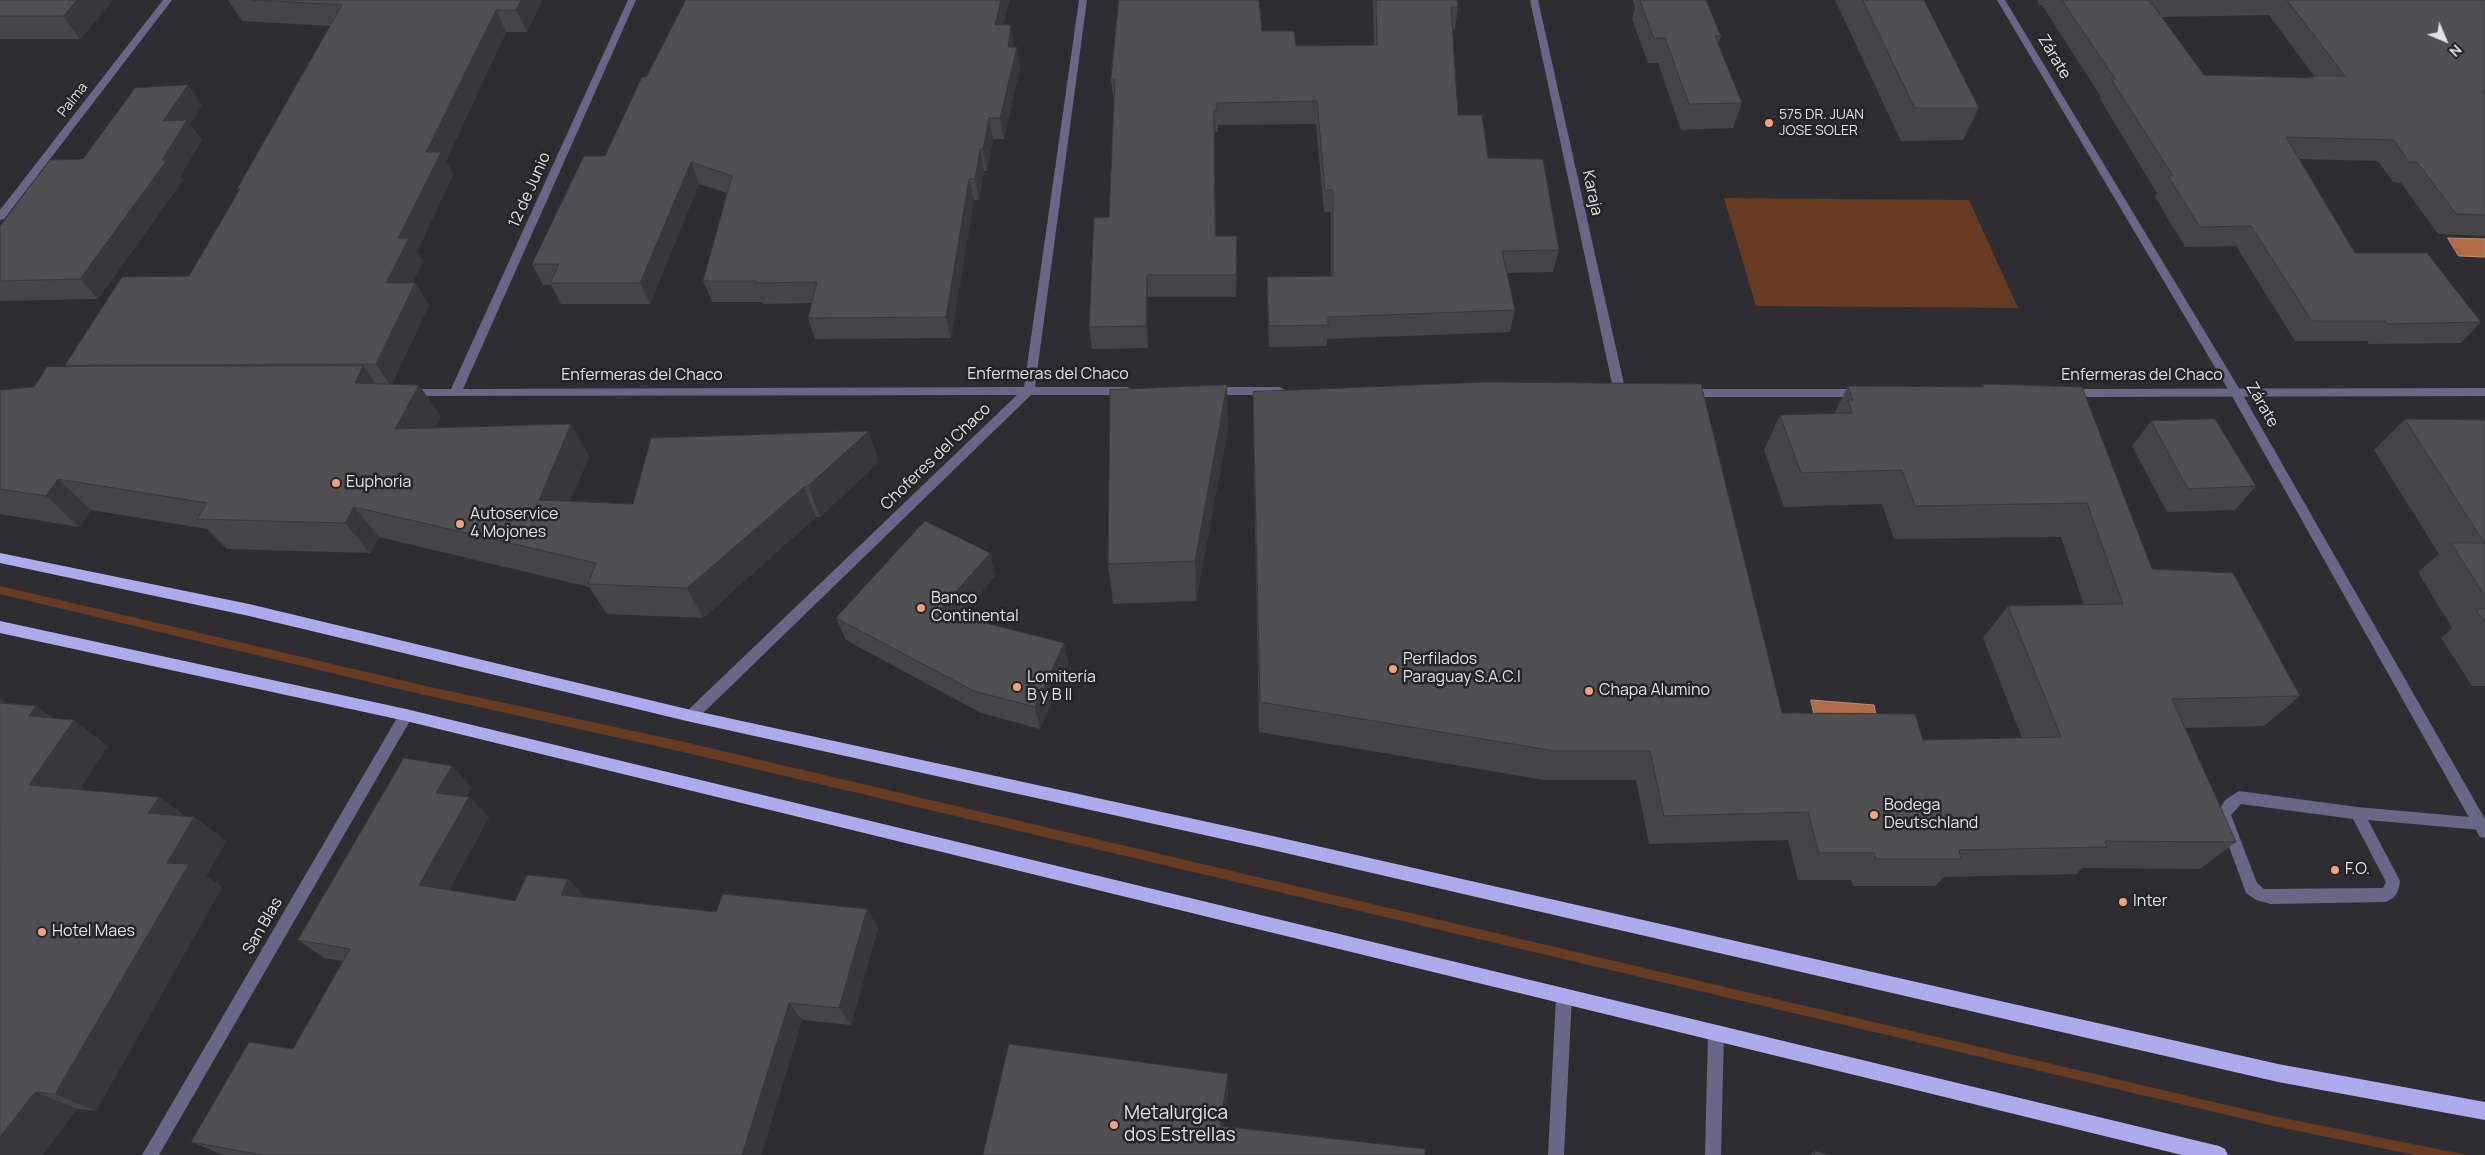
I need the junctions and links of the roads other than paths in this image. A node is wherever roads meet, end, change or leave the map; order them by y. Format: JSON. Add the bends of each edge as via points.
{"nodes":[{"id":1,"x":168,"y":0,"type":"edge"},
{"id":2,"x":632,"y":0,"type":"edge"},
{"id":3,"x":1083,"y":0,"type":"edge"},
{"id":4,"x":1534,"y":0,"type":"edge"},
{"id":5,"x":2001,"y":0,"type":"edge"},
{"id":6,"x":0,"y":217,"type":"edge"},
{"id":7,"x":1029,"y":391,"type":"junction"},
{"id":8,"x":1137,"y":391,"type":"edge"},
{"id":9,"x":1196,"y":391,"type":"edge"},
{"id":10,"x":1295,"y":392,"type":"edge"},
{"id":11,"x":1620,"y":392,"type":"edge"},
{"id":12,"x":1680,"y":392,"type":"edge"},
{"id":13,"x":1879,"y":392,"type":"edge"},
{"id":14,"x":2057,"y":392,"type":"edge"},
{"id":15,"x":2485,"y":392,"type":"edge"},
{"id":16,"x":396,"y":393,"type":"edge"},
{"id":17,"x":455,"y":393,"type":"junction"},
{"id":18,"x":2236,"y":393,"type":"junction"},
{"id":19,"x":0,"y":558,"type":"edge"},
{"id":20,"x":0,"y":627,"type":"edge"},
{"id":21,"x":406,"y":715,"type":"junction"},
{"id":22,"x":691,"y":716,"type":"junction"},
{"id":23,"x":2357,"y":813,"type":"junction"},
{"id":24,"x":2483,"y":828,"type":"edge"},
{"id":25,"x":1564,"y":996,"type":"junction"},
{"id":26,"x":1716,"y":1033,"type":"junction"},
{"id":27,"x":2485,"y":1111,"type":"edge"},
{"id":28,"x":150,"y":1155,"type":"edge"},
{"id":29,"x":1556,"y":1155,"type":"edge"},
{"id":30,"x":1713,"y":1155,"type":"edge"},
{"id":31,"x":2219,"y":1155,"type":"edge"}],
"edges":[{"from":1,"to":6,"type":"street","name":"Palma"},
{"from":2,"to":17,"type":"street","name":"12 de Junio"},
{"from":3,"to":7,"type":"street"},
{"from":4,"to":11,"type":"street","name":"Karaja"},
{"from":5,"to":18,"type":"street","name":"Zárate"},
{"from":7,"to":8,"type":"street","name":"Enfermeras del Chaco"},
{"from":7,"to":17,"type":"street","name":"Enfermeras del Chaco"},
{"from":7,"to":22,"type":"street","name":"Choferes del Chaco"},
{"from":9,"to":10,"type":"street"},
{"from":12,"to":13,"type":"street"},
{"from":14,"to":18,"type":"street","name":"Enfermeras del Chaco"},
{"from":15,"to":18,"type":"street","name":"Enfermeras del Chaco"},
{"from":16,"to":17,"type":"street","name":"Enfermeras del Chaco"},
{"from":18,"to":24,"type":"street","name":"Zárate"},
{"from":19,"to":22,"type":"highway","via":[[249,610]]},
{"from":20,"to":21,"type":"highway"},
{"from":21,"to":25,"type":"highway"},
{"from":21,"to":28,"type":"street","name":"San Blas"},
{"from":22,"to":27,"type":"highway","via":[[1277,844],[2278,1073]]},
{"from":23,"to":23,"type":"street","via":[[2239,797],[2224,814],[2251,888],[2261,894],[2270,897],[2386,895],[2392,889],[2392,881]]},
{"from":23,"to":24,"type":"street"},
{"from":25,"to":26,"type":"highway"},
{"from":25,"to":29,"type":"street"},
{"from":26,"to":30,"type":"street"},
{"from":26,"to":31,"type":"highway"}]}
